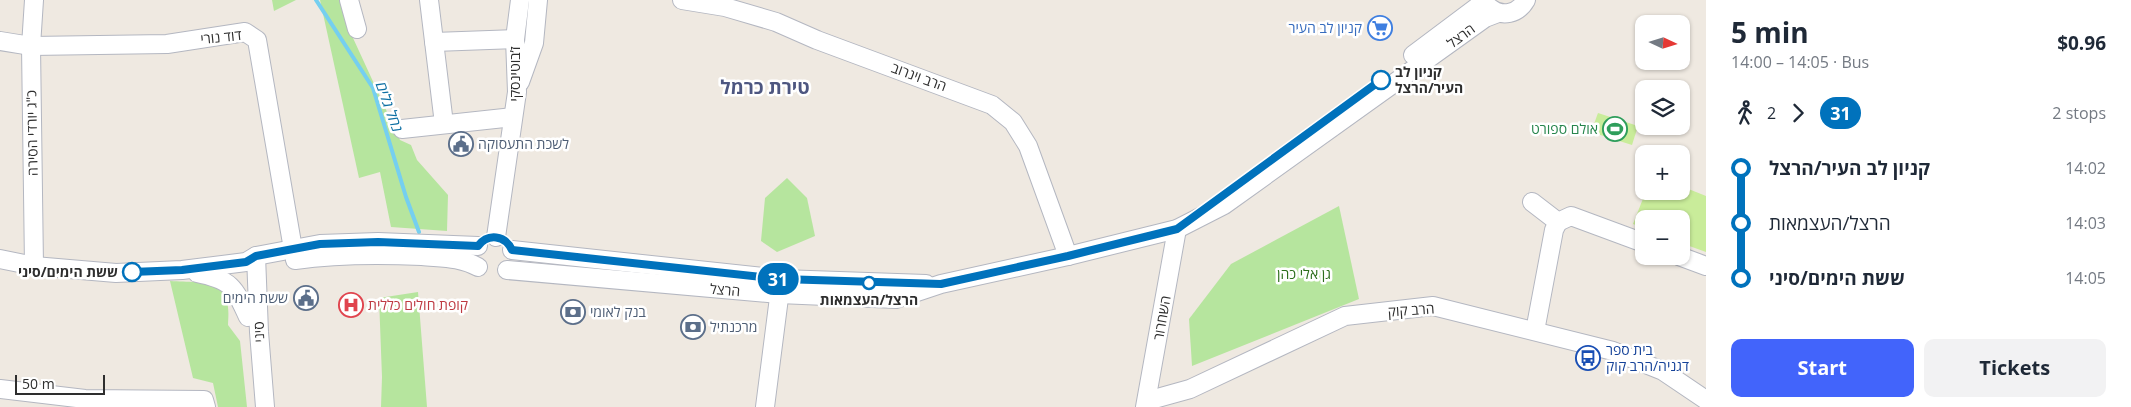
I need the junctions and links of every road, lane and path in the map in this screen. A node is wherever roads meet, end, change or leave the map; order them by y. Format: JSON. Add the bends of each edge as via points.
{"nodes":[{"id":1,"x":34,"y":0,"type":"edge"},
{"id":2,"x":350,"y":0,"type":"edge"},
{"id":3,"x":429,"y":0,"type":"edge"},
{"id":4,"x":520,"y":0,"type":"edge"},
{"id":5,"x":538,"y":0,"type":"edge"},
{"id":6,"x":682,"y":0,"type":"edge"},
{"id":7,"x":1526,"y":0,"type":"edge"},
{"id":8,"x":1489,"y":4,"type":"edge"},
{"id":9,"x":357,"y":29,"type":"dead end"},
{"id":10,"x":515,"y":39,"type":"junction"},
{"id":11,"x":0,"y":41,"type":"edge"},
{"id":12,"x":434,"y":42,"type":"junction"},
{"id":13,"x":31,"y":46,"type":"junction"},
{"id":14,"x":517,"y":92,"type":"junction"},
{"id":15,"x":513,"y":117,"type":"junction"},
{"id":16,"x":444,"y":124,"type":"junction"},
{"id":17,"x":402,"y":129,"type":"dead end"},
{"id":18,"x":1532,"y":202,"type":"dead end"},
{"id":19,"x":1558,"y":222,"type":"junction"},
{"id":20,"x":1177,"y":229,"type":"junction"},
{"id":21,"x":496,"y":237,"type":"junction"},
{"id":22,"x":1635,"y":240,"type":"edge"},
{"id":23,"x":478,"y":246,"type":"junction"},
{"id":24,"x":293,"y":249,"type":"junction"},
{"id":25,"x":512,"y":250,"type":"junction"},
{"id":26,"x":1068,"y":256,"type":"junction"},
{"id":27,"x":0,"y":259,"type":"edge"},
{"id":28,"x":1690,"y":260,"type":"edge"},
{"id":29,"x":253,"y":262,"type":"junction"},
{"id":30,"x":34,"y":266,"type":"junction"},
{"id":31,"x":478,"y":266,"type":"junction"},
{"id":32,"x":1706,"y":266,"type":"edge"},
{"id":33,"x":182,"y":270,"type":"junction"},
{"id":34,"x":507,"y":270,"type":"junction"},
{"id":35,"x":780,"y":287,"type":"junction"},
{"id":36,"x":248,"y":317,"type":"junction"},
{"id":37,"x":1535,"y":331,"type":"junction"},
{"id":38,"x":0,"y":389,"type":"edge"},
{"id":39,"x":1706,"y":400,"type":"edge"},
{"id":40,"x":1146,"y":404,"type":"edge"},
{"id":41,"x":206,"y":407,"type":"edge"},
{"id":42,"x":256,"y":407,"type":"edge"},
{"id":43,"x":265,"y":407,"type":"edge"},
{"id":44,"x":765,"y":407,"type":"edge"}],
"edges":[{"from":1,"to":13,"type":"street","name":"כ\"ג יורדי הסירה"},
{"from":2,"to":9,"type":"street"},
{"from":3,"to":12,"type":"street"},
{"from":4,"to":10,"type":"street","name":"ז׳בוטינסקי"},
{"from":5,"to":14,"type":"street","via":[[534,43]]},
{"from":6,"to":26,"type":"street","name":"הרב וינרוב","via":[[725,7],[776,22],[992,105],[1013,122],[1028,146]]},
{"from":7,"to":8,"type":"street","via":[[1516,11],[1504,14]]},
{"from":8,"to":20,"type":"street","name":"הרצל"},
{"from":10,"to":12,"type":"street"},
{"from":10,"to":14,"type":"street","name":"ז׳בוטינסקי"},
{"from":11,"to":13,"type":"street","name":"דוד נורי"},
{"from":12,"to":16,"type":"street"},
{"from":13,"to":24,"type":"street","name":"דוד נורי","via":[[167,44],[245,32],[257,40]]},
{"from":13,"to":30,"type":"street","name":"כ\"ג יורדי הסירה"},
{"from":14,"to":15,"type":"street","name":"ז׳בוטינסקי"},
{"from":15,"to":16,"type":"street"},
{"from":15,"to":21,"type":"street","name":"ז׳בוטינסקי"},
{"from":16,"to":17,"type":"street"},
{"from":18,"to":19,"type":"street"},
{"from":19,"to":22,"type":"street","via":[[1571,216]]},
{"from":19,"to":37,"type":"street"},
{"from":20,"to":26,"type":"street","name":"הרצל"},
{"from":20,"to":40,"type":"street","name":"השחרור"},
{"from":21,"to":23,"type":"street","via":[[488,238]]},
{"from":21,"to":25,"type":"street","via":[[508,243]]},
{"from":23,"to":24,"type":"street","via":[[351,242]]},
{"from":23,"to":31,"type":"street","via":[[475,256]]},
{"from":24,"to":29,"type":"street"},
{"from":25,"to":34,"type":"street","via":[[512,261]]},
{"from":25,"to":35,"type":"street","name":"הרצל"},
{"from":26,"to":35,"type":"street","name":"הרצל","via":[[941,284]]},
{"from":27,"to":30,"type":"street"},
{"from":28,"to":32,"type":"street"},
{"from":29,"to":31,"type":"street","via":[[374,254],[456,258]]},
{"from":29,"to":33,"type":"street"},
{"from":29,"to":36,"type":"street","name":"סיני"},
{"from":29,"to":43,"type":"street","name":"סיני"},
{"from":30,"to":33,"type":"street","via":[[116,273]]},
{"from":31,"to":34,"type":"street","via":[[492,275]]},
{"from":33,"to":36,"type":"street","via":[[225,281],[239,297]]},
{"from":34,"to":35,"type":"street","name":"הרצל"},
{"from":35,"to":44,"type":"street"},
{"from":36,"to":42,"type":"street","name":"סיני"},
{"from":37,"to":39,"type":"street","name":"הרב קוק","via":[[1613,351],[1663,371]]},
{"from":37,"to":40,"type":"street","name":"הרב קוק","via":[[1433,306],[1345,316],[1190,389]]},
{"from":38,"to":41,"type":"street","via":[[85,399],[204,400]]}]}
